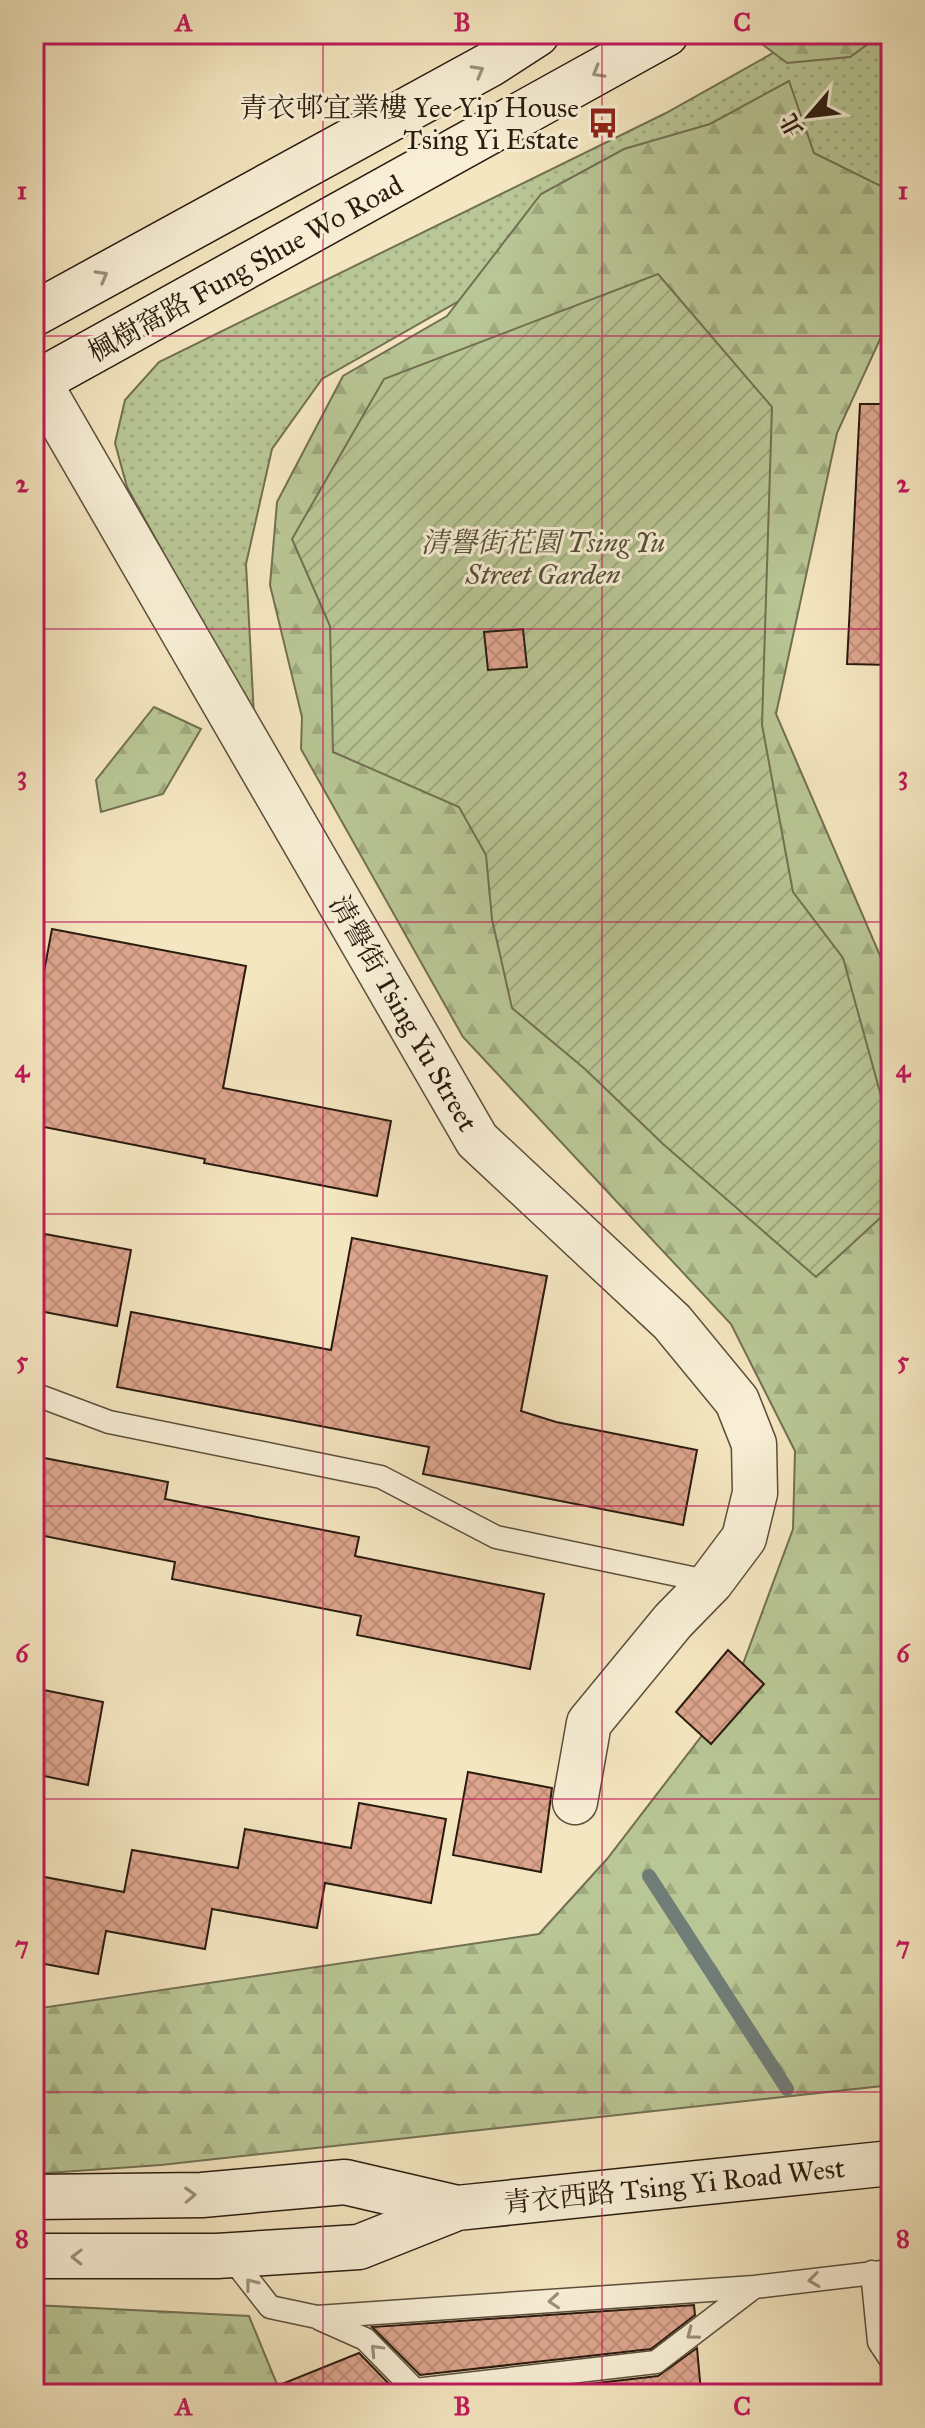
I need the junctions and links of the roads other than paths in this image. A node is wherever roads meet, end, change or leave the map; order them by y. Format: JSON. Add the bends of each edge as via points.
{"nodes":[{"id":1,"x":537,"y":34,"type":"edge"},
{"id":2,"x":666,"y":34,"type":"edge"},
{"id":3,"x":34,"y":314,"type":"edge"},
{"id":4,"x":35,"y":380,"type":"edge"},
{"id":5,"x":34,"y":1394,"type":"edge"},
{"id":6,"x":711,"y":1582,"type":"junction"},
{"id":7,"x":575,"y":1802,"type":"dead end"},
{"id":8,"x":891,"y":2163,"type":"edge"},
{"id":9,"x":34,"y":2197,"type":"edge"},
{"id":10,"x":457,"y":2208,"type":"junction"},
{"id":11,"x":34,"y":2256,"type":"edge"},
{"id":12,"x":230,"y":2256,"type":"junction"},
{"id":13,"x":882,"y":2271,"type":"edge"},
{"id":14,"x":754,"y":2287,"type":"junction"},
{"id":15,"x":317,"y":2317,"type":"junction"},
{"id":16,"x":891,"y":2360,"type":"edge"}],
"edges":[{"from":3,"to":1,"type":"main road","one_way":true},
{"from":2,"to":4,"type":"main road","name":"楓樹窩路 Fung Shue Wo Road","one_way":true},
{"from":4,"to":6,"type":"main road","name":"清譽街 Tsing Yu Street","via":[[477,1140],[672,1322],[737,1401],[754,1444],[755,1493],[744,1538]]},
{"from":5,"to":6,"type":"lane","via":[[109,1422],[381,1477],[496,1537]]},
{"from":6,"to":7,"type":"main road","name":"清譽街 Tsing Yu Street","via":[[589,1723]]},
{"from":8,"to":10,"type":"main road","name":"青衣西路 Tsing Yi Road West"},
{"from":9,"to":10,"type":"main road","name":"青衣西路 Tsing Yi Road West","one_way":true,"via":[[202,2195],[345,2182]]},
{"from":10,"to":12,"type":"main road","name":"青衣西路 Tsing Yi Road West","via":[[359,2247]]},
{"from":12,"to":11,"type":"main road","name":"青衣西路 Tsing Yi Road West","one_way":true},
{"from":15,"to":12,"type":"lane","one_way":true,"via":[[270,2307]]},
{"from":13,"to":14,"type":"lane","one_way":true},
{"from":13,"to":16,"type":"lane","via":[[879,2342]]},
{"from":14,"to":15,"type":"lane","one_way":true},
{"from":14,"to":15,"type":"lane","one_way":true,"via":[[656,2362],[415,2390],[365,2339]]}]}
